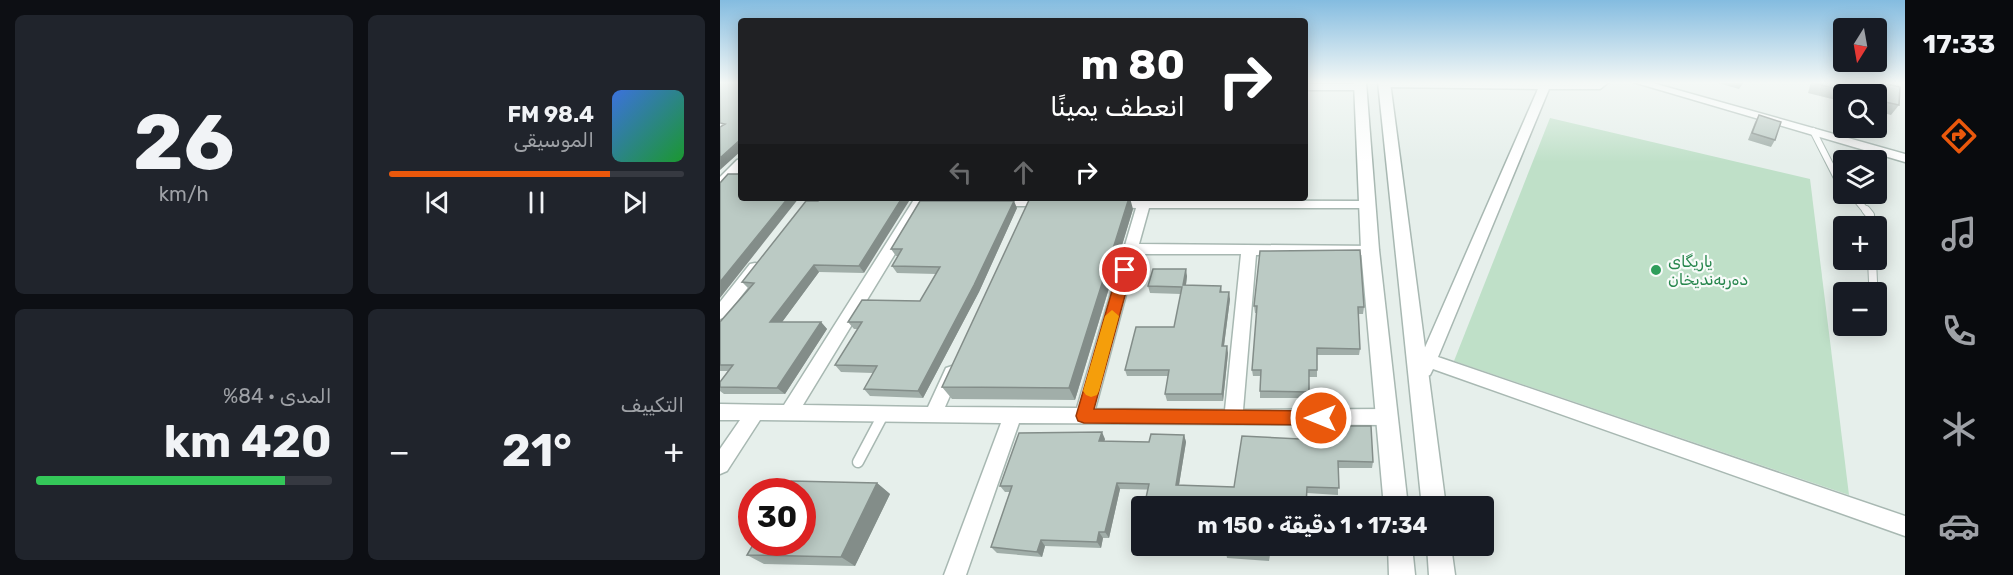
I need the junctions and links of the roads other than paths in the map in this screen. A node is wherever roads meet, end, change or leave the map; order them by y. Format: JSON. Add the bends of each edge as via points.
{"nodes":[{"id":1,"x":1362,"y":109,"type":"edge"},
{"id":2,"x":1387,"y":109,"type":"edge"},
{"id":3,"x":1534,"y":109,"type":"edge"},
{"id":4,"x":1734,"y":109,"type":"edge"},
{"id":5,"x":1813,"y":131,"type":"junction"},
{"id":6,"x":1364,"y":140,"type":"junction"},
{"id":7,"x":1390,"y":140,"type":"junction"},
{"id":8,"x":1905,"y":158,"type":"edge"},
{"id":9,"x":738,"y":169,"type":"edge"},
{"id":10,"x":1833,"y":170,"type":"edge"},
{"id":11,"x":720,"y":185,"type":"edge"},
{"id":12,"x":924,"y":201,"type":"edge"},
{"id":13,"x":1155,"y":201,"type":"edge"},
{"id":14,"x":1270,"y":201,"type":"edge"},
{"id":15,"x":986,"y":202,"type":"edge"},
{"id":16,"x":1064,"y":202,"type":"edge"},
{"id":17,"x":1098,"y":203,"type":"edge"},
{"id":18,"x":1861,"y":204,"type":"edge"},
{"id":19,"x":1367,"y":205,"type":"junction"},
{"id":20,"x":1870,"y":216,"type":"edge"},
{"id":21,"x":1131,"y":249,"type":"junction"},
{"id":22,"x":1249,"y":249,"type":"junction"},
{"id":23,"x":1370,"y":250,"type":"junction"},
{"id":24,"x":761,"y":260,"type":"edge"},
{"id":25,"x":1872,"y":270,"type":"edge"},
{"id":26,"x":1873,"y":282,"type":"dead end"},
{"id":27,"x":720,"y":313,"type":"edge"},
{"id":28,"x":1423,"y":359,"type":"junction"},
{"id":29,"x":957,"y":361,"type":"edge"},
{"id":30,"x":720,"y":412,"type":"edge"},
{"id":31,"x":756,"y":412,"type":"junction"},
{"id":32,"x":789,"y":412,"type":"junction"},
{"id":33,"x":884,"y":413,"type":"junction"},
{"id":34,"x":933,"y":414,"type":"junction"},
{"id":35,"x":1013,"y":415,"type":"junction"},
{"id":36,"x":1084,"y":416,"type":"junction"},
{"id":37,"x":1388,"y":417,"type":"junction"},
{"id":38,"x":1233,"y":418,"type":"junction"},
{"id":39,"x":858,"y":462,"type":"dead end"},
{"id":40,"x":720,"y":465,"type":"edge"},
{"id":41,"x":1395,"y":496,"type":"edge"},
{"id":42,"x":1433,"y":496,"type":"edge"},
{"id":43,"x":1905,"y":526,"type":"edge"},
{"id":44,"x":1401,"y":556,"type":"edge"},
{"id":45,"x":1440,"y":556,"type":"edge"},
{"id":46,"x":955,"y":575,"type":"edge"},
{"id":47,"x":1402,"y":575,"type":"edge"},
{"id":48,"x":1442,"y":575,"type":"edge"}],
"edges":[{"from":1,"to":6,"type":"street"},
{"from":2,"to":7,"type":"street"},
{"from":3,"to":28,"type":"street"},
{"from":4,"to":5,"type":"street"},
{"from":5,"to":8,"type":"street"},
{"from":5,"to":10,"type":"lane"},
{"from":6,"to":7,"type":"street"},
{"from":6,"to":19,"type":"street"},
{"from":7,"to":28,"type":"street"},
{"from":9,"to":11,"type":"street"},
{"from":12,"to":32,"type":"street"},
{"from":13,"to":14,"type":"street"},
{"from":13,"to":17,"type":"street"},
{"from":13,"to":21,"type":"street"},
{"from":14,"to":19,"type":"street"},
{"from":15,"to":16,"type":"street","via":[[1027,207]]},
{"from":18,"to":20,"type":"lane"},
{"from":19,"to":23,"type":"street"},
{"from":21,"to":22,"type":"street"},
{"from":21,"to":36,"type":"street"},
{"from":22,"to":23,"type":"street"},
{"from":22,"to":38,"type":"street"},
{"from":23,"to":37,"type":"street"},
{"from":24,"to":27,"type":"street"},
{"from":25,"to":26,"type":"lane"},
{"from":28,"to":42,"type":"street","via":[[1420,381]]},
{"from":28,"to":43,"type":"street"},
{"from":29,"to":34,"type":"street"},
{"from":30,"to":31,"type":"street"},
{"from":31,"to":32,"type":"street"},
{"from":31,"to":40,"type":"street"},
{"from":32,"to":33,"type":"street"},
{"from":33,"to":34,"type":"street"},
{"from":33,"to":39,"type":"lane"},
{"from":34,"to":35,"type":"street"},
{"from":35,"to":36,"type":"street"},
{"from":35,"to":46,"type":"street"},
{"from":36,"to":38,"type":"street"},
{"from":37,"to":38,"type":"street"},
{"from":37,"to":41,"type":"street"},
{"from":44,"to":47,"type":"street"},
{"from":45,"to":48,"type":"street"}]}
